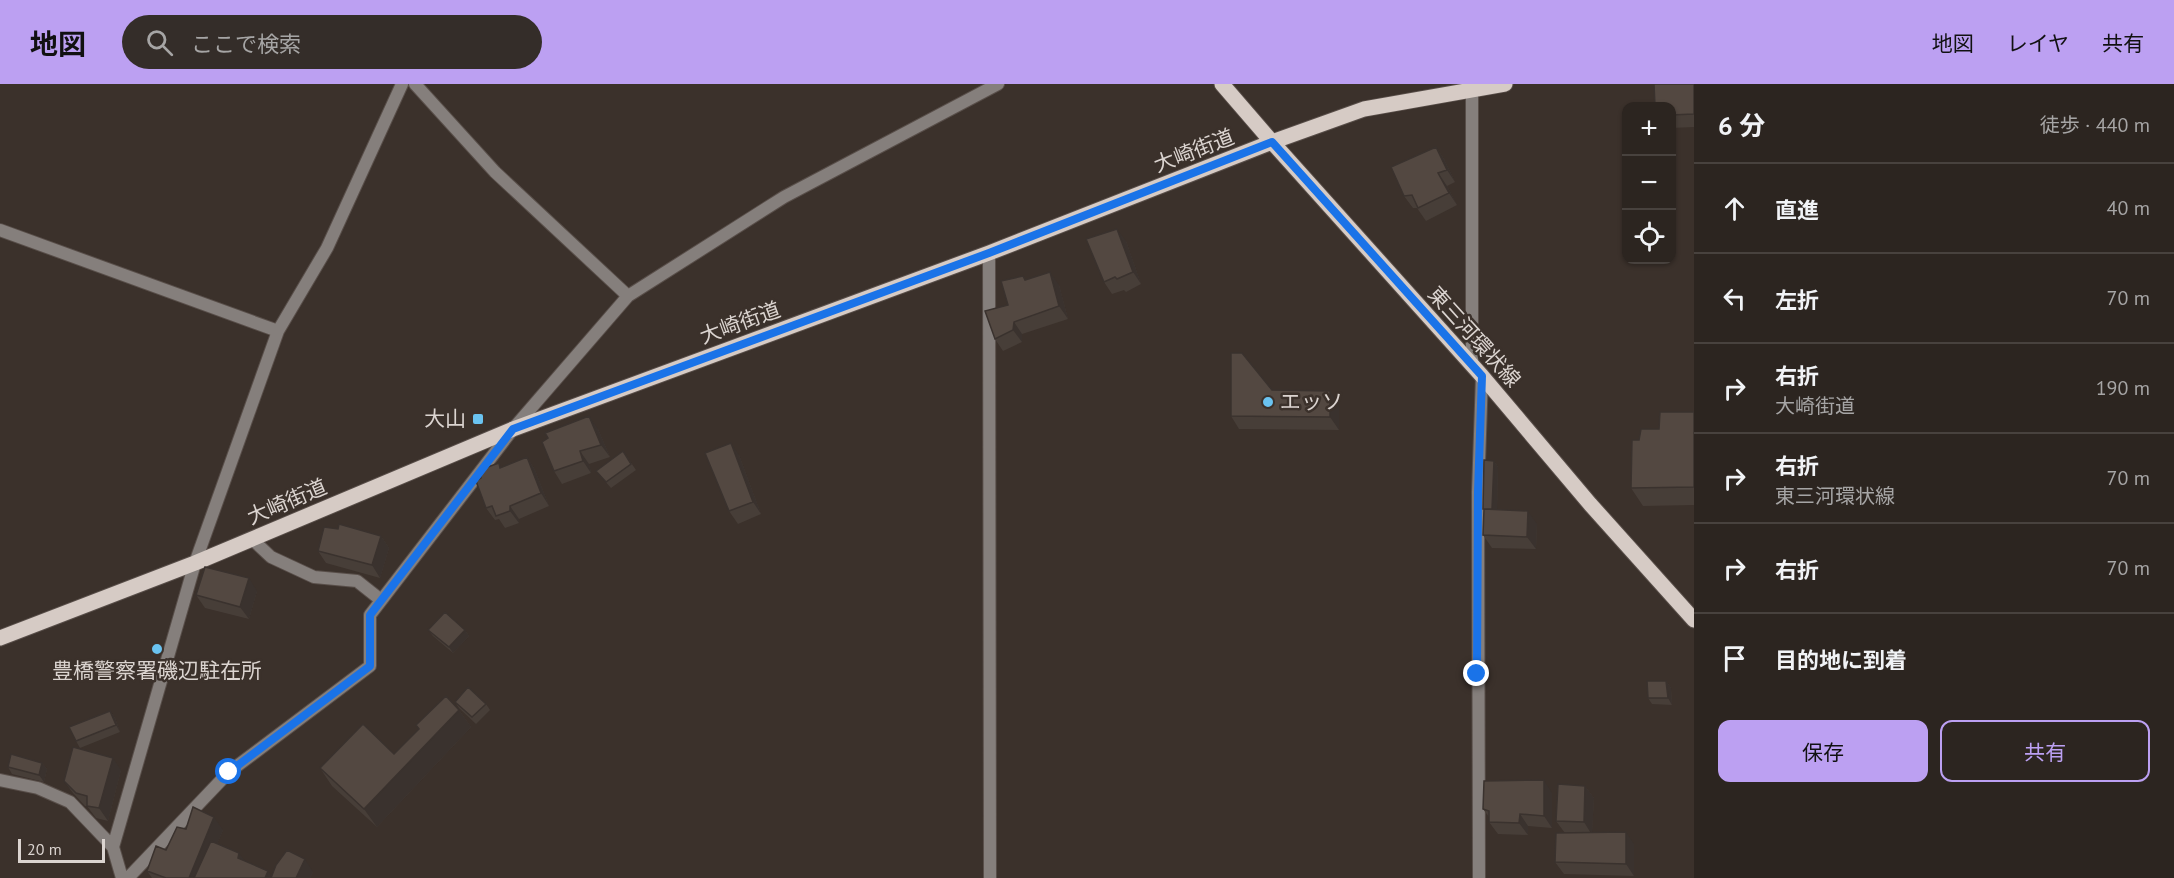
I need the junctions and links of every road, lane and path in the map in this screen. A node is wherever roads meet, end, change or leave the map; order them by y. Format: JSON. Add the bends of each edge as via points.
{"nodes":[{"id":1,"x":402,"y":84,"type":"edge"},
{"id":2,"x":415,"y":84,"type":"edge"},
{"id":3,"x":998,"y":84,"type":"edge"},
{"id":4,"x":1222,"y":84,"type":"edge"},
{"id":5,"x":1505,"y":84,"type":"edge"},
{"id":6,"x":1472,"y":87,"type":"edge"},
{"id":7,"x":1272,"y":142,"type":"junction"},
{"id":8,"x":0,"y":230,"type":"edge"},
{"id":9,"x":989,"y":253,"type":"junction"},
{"id":10,"x":628,"y":296,"type":"junction"},
{"id":11,"x":278,"y":331,"type":"junction"},
{"id":12,"x":1477,"y":371,"type":"junction"},
{"id":13,"x":513,"y":429,"type":"junction"},
{"id":14,"x":252,"y":539,"type":"junction"},
{"id":15,"x":195,"y":563,"type":"junction"},
{"id":16,"x":381,"y":600,"type":"junction"},
{"id":17,"x":1694,"y":620,"type":"edge"},
{"id":18,"x":0,"y":638,"type":"edge"},
{"id":19,"x":0,"y":780,"type":"edge"},
{"id":20,"x":113,"y":847,"type":"junction"},
{"id":21,"x":122,"y":878,"type":"edge"},
{"id":22,"x":128,"y":878,"type":"edge"},
{"id":23,"x":990,"y":878,"type":"edge"},
{"id":24,"x":1479,"y":878,"type":"edge"}],
"edges":[{"from":1,"to":11,"type":"street","via":[[327,248]]},
{"from":2,"to":10,"type":"street","via":[[495,172]]},
{"from":3,"to":10,"type":"street","via":[[784,197]]},
{"from":4,"to":7,"type":"main road","name":"東三河環状線"},
{"from":5,"to":6,"type":"main road","name":"大崎街道"},
{"from":6,"to":7,"type":"main road","name":"大崎街道","via":[[1364,109]]},
{"from":6,"to":12,"type":"street"},
{"from":7,"to":9,"type":"main road","name":"大崎街道"},
{"from":7,"to":12,"type":"main road","name":"東三河環状線"},
{"from":8,"to":11,"type":"street"},
{"from":9,"to":13,"type":"main road","name":"大崎街道"},
{"from":9,"to":23,"type":"street"},
{"from":10,"to":13,"type":"street"},
{"from":11,"to":15,"type":"street"},
{"from":12,"to":17,"type":"main road","name":"東三河環状線"},
{"from":12,"to":24,"type":"street"},
{"from":13,"to":14,"type":"main road","name":"大崎街道"},
{"from":13,"to":16,"type":"street"},
{"from":14,"to":15,"type":"main road","name":"大崎街道"},
{"from":14,"to":16,"type":"street","via":[[271,557],[314,577],[357,581]]},
{"from":15,"to":18,"type":"main road","name":"大崎街道"},
{"from":15,"to":20,"type":"street"},
{"from":16,"to":22,"type":"street","via":[[370,615],[370,666],[229,772]]},
{"from":19,"to":20,"type":"street","via":[[38,788],[70,802]]},
{"from":20,"to":21,"type":"street"}]}
